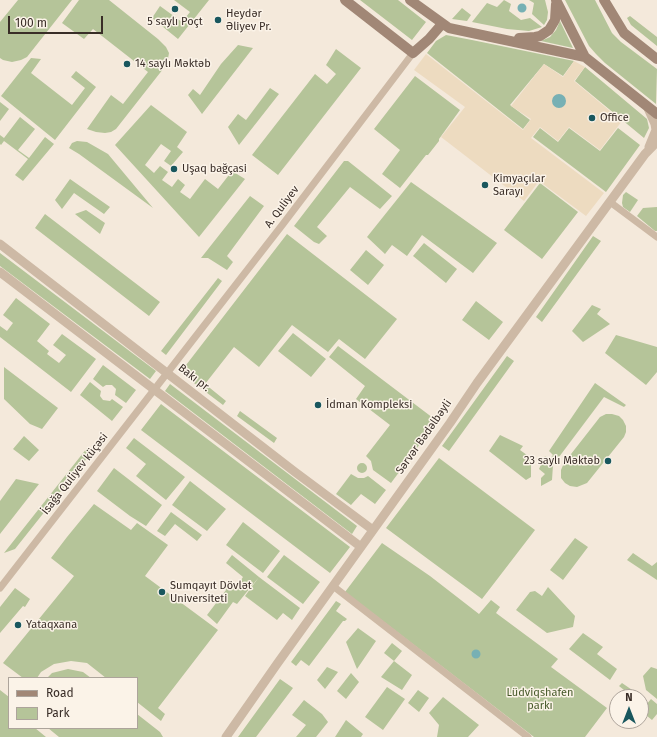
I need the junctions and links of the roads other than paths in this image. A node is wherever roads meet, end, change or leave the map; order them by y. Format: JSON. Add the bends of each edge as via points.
{"nodes":[{"id":1,"x":345,"y":0,"type":"edge"},
{"id":2,"x":410,"y":0,"type":"edge"},
{"id":3,"x":556,"y":0,"type":"edge"},
{"id":4,"x":604,"y":0,"type":"edge"},
{"id":5,"x":442,"y":24,"type":"junction"},
{"id":6,"x":499,"y":38,"type":"junction"},
{"id":7,"x":413,"y":53,"type":"junction"},
{"id":8,"x":585,"y":57,"type":"junction"},
{"id":9,"x":657,"y":59,"type":"edge"},
{"id":10,"x":647,"y":106,"type":"junction"},
{"id":11,"x":657,"y":114,"type":"edge"},
{"id":12,"x":657,"y":142,"type":"edge"},
{"id":13,"x":646,"y":154,"type":"junction"},
{"id":14,"x":610,"y":202,"type":"junction"},
{"id":15,"x":657,"y":237,"type":"edge"},
{"id":16,"x":0,"y":244,"type":"edge"},
{"id":17,"x":0,"y":272,"type":"edge"},
{"id":18,"x":167,"y":372,"type":"junction"},
{"id":19,"x":154,"y":389,"type":"junction"},
{"id":20,"x":373,"y":530,"type":"junction"},
{"id":21,"x":361,"y":547,"type":"junction"},
{"id":22,"x":333,"y":586,"type":"junction"},
{"id":23,"x":0,"y":588,"type":"edge"},
{"id":24,"x":226,"y":737,"type":"edge"},
{"id":25,"x":528,"y":737,"type":"edge"}],
"edges":[{"from":1,"to":7,"type":"main road"},
{"from":2,"to":5,"type":"main road"},
{"from":3,"to":6,"type":"main road","via":[[555,20],[545,33],[535,37]]},
{"from":3,"to":8,"type":"main road"},
{"from":4,"to":9,"type":"main road","via":[[624,33]]},
{"from":5,"to":6,"type":"main road"},
{"from":5,"to":7,"type":"main road","via":[[429,40]]},
{"from":6,"to":8,"type":"main road"},
{"from":7,"to":18,"type":"street","name":"A. Quliyev"},
{"from":8,"to":10,"type":"main road"},
{"from":10,"to":11,"type":"main road"},
{"from":10,"to":13,"type":"street","via":[[656,130]]},
{"from":12,"to":13,"type":"street"},
{"from":13,"to":14,"type":"street","name":"Sərvər Bədəlbəyli"},
{"from":14,"to":15,"type":"street"},
{"from":14,"to":20,"type":"street","name":"Sərvər Bədəlbəyli"},
{"from":16,"to":18,"type":"street","name":"Bakı pr."},
{"from":17,"to":19,"type":"street"},
{"from":18,"to":19,"type":"street","name":"İsağa Quliyev küçəsi"},
{"from":18,"to":20,"type":"street","name":"Bakı pr."},
{"from":19,"to":21,"type":"street"},
{"from":19,"to":23,"type":"street","name":"İsağa Quliyev küçəsi"},
{"from":20,"to":21,"type":"street","name":"Sərvər Bədəlbəyli"},
{"from":21,"to":22,"type":"street","name":"Sərvər Bədəlbəyli"},
{"from":22,"to":24,"type":"street","name":"Sərvər Bədəlbəyli"},
{"from":22,"to":25,"type":"street"}]}
